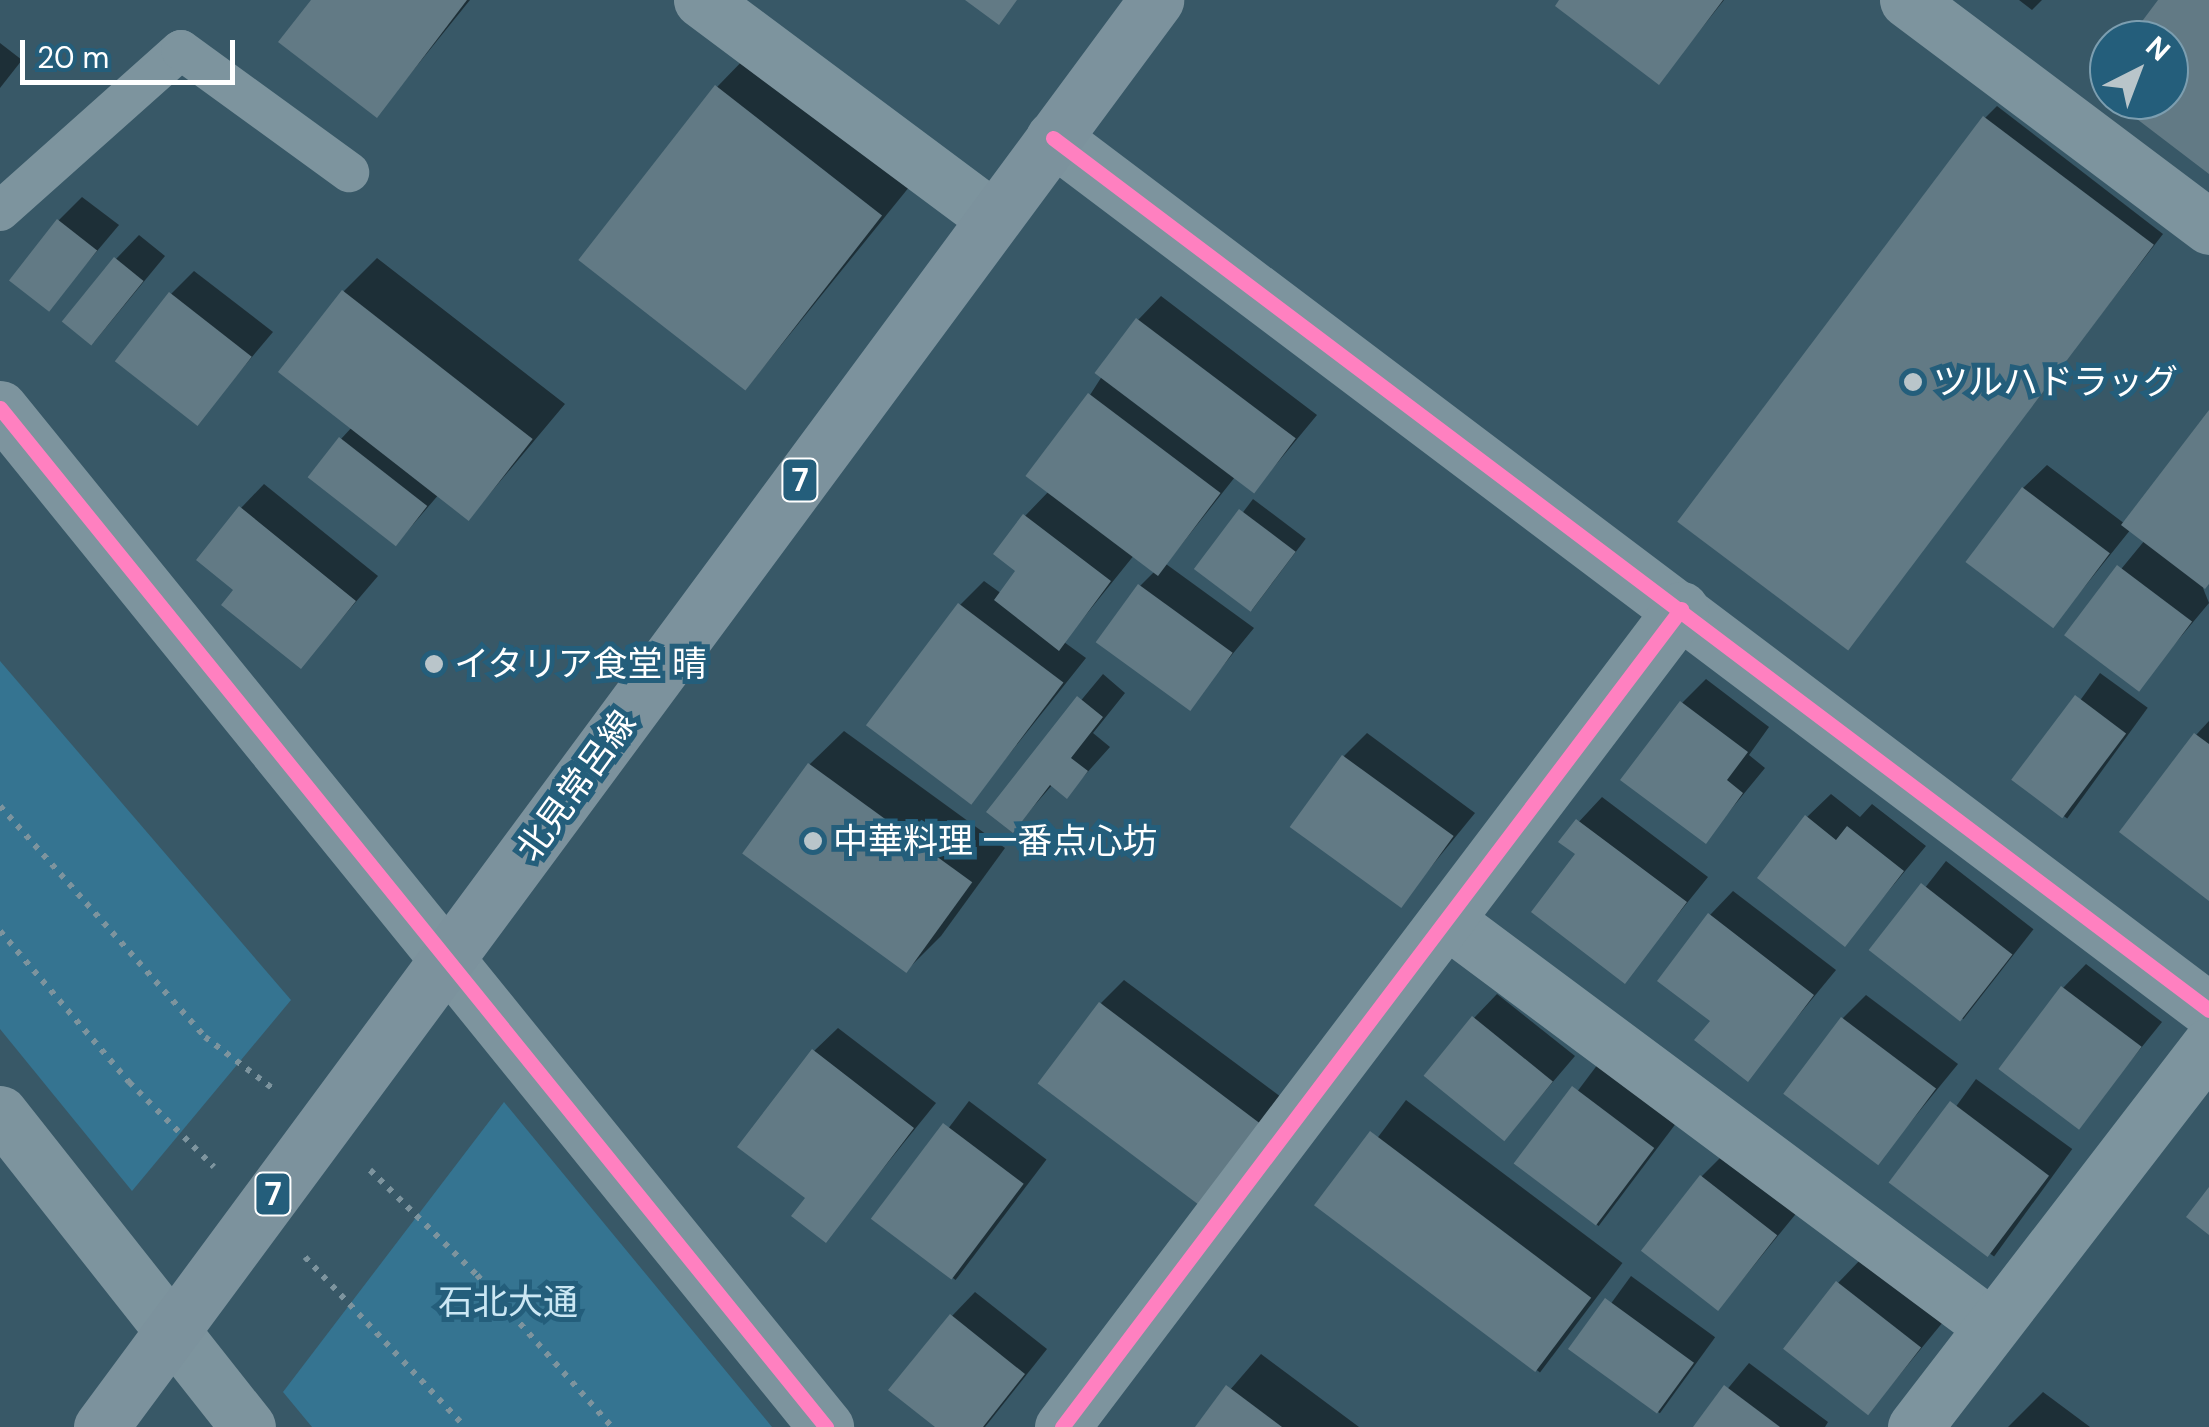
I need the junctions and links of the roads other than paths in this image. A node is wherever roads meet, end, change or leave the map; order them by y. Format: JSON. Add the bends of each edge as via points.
{"nodes":[{"id":1,"x":701,"y":0,"type":"edge"},
{"id":2,"x":1156,"y":0,"type":"edge"},
{"id":3,"x":1907,"y":0,"type":"edge"},
{"id":4,"x":1053,"y":138,"type":"junction"},
{"id":5,"x":350,"y":172,"type":"dead end"},
{"id":6,"x":0,"y":211,"type":"edge"},
{"id":7,"x":993,"y":218,"type":"junction"},
{"id":8,"x":2209,"y":228,"type":"edge"},
{"id":9,"x":0,"y":408,"type":"edge"},
{"id":10,"x":1681,"y":609,"type":"junction"},
{"id":11,"x":1446,"y":920,"type":"junction"},
{"id":12,"x":446,"y":962,"type":"junction"},
{"id":13,"x":2209,"y":1010,"type":"edge"},
{"id":14,"x":2209,"y":1045,"type":"edge"},
{"id":15,"x":0,"y":1114,"type":"edge"},
{"id":16,"x":1991,"y":1326,"type":"junction"},
{"id":17,"x":172,"y":1329,"type":"junction"},
{"id":18,"x":101,"y":1427,"type":"edge"},
{"id":19,"x":248,"y":1427,"type":"edge"},
{"id":20,"x":826,"y":1427,"type":"edge"},
{"id":21,"x":1062,"y":1427,"type":"edge"},
{"id":22,"x":1915,"y":1427,"type":"edge"}],
"edges":[{"from":1,"to":7,"type":"street"},
{"from":2,"to":4,"type":"main road","name":"北見常呂線","number":"7"},
{"from":3,"to":8,"type":"street"},
{"from":4,"to":7,"type":"main road","name":"北見常呂線","number":"7"},
{"from":4,"to":10,"type":"street"},
{"from":5,"to":6,"type":"lane","via":[[181,50]]},
{"from":7,"to":12,"type":"main road","name":"北見常呂線","number":"7"},
{"from":9,"to":12,"type":"street"},
{"from":10,"to":11,"type":"street"},
{"from":10,"to":13,"type":"street"},
{"from":11,"to":16,"type":"street"},
{"from":11,"to":21,"type":"street"},
{"from":12,"to":17,"type":"main road","name":"北見常呂線","number":"7"},
{"from":12,"to":20,"type":"street"},
{"from":14,"to":16,"type":"street"},
{"from":15,"to":17,"type":"street"},
{"from":16,"to":22,"type":"street"},
{"from":17,"to":18,"type":"main road","name":"北見常呂線","number":"7"},
{"from":17,"to":19,"type":"street"}]}
